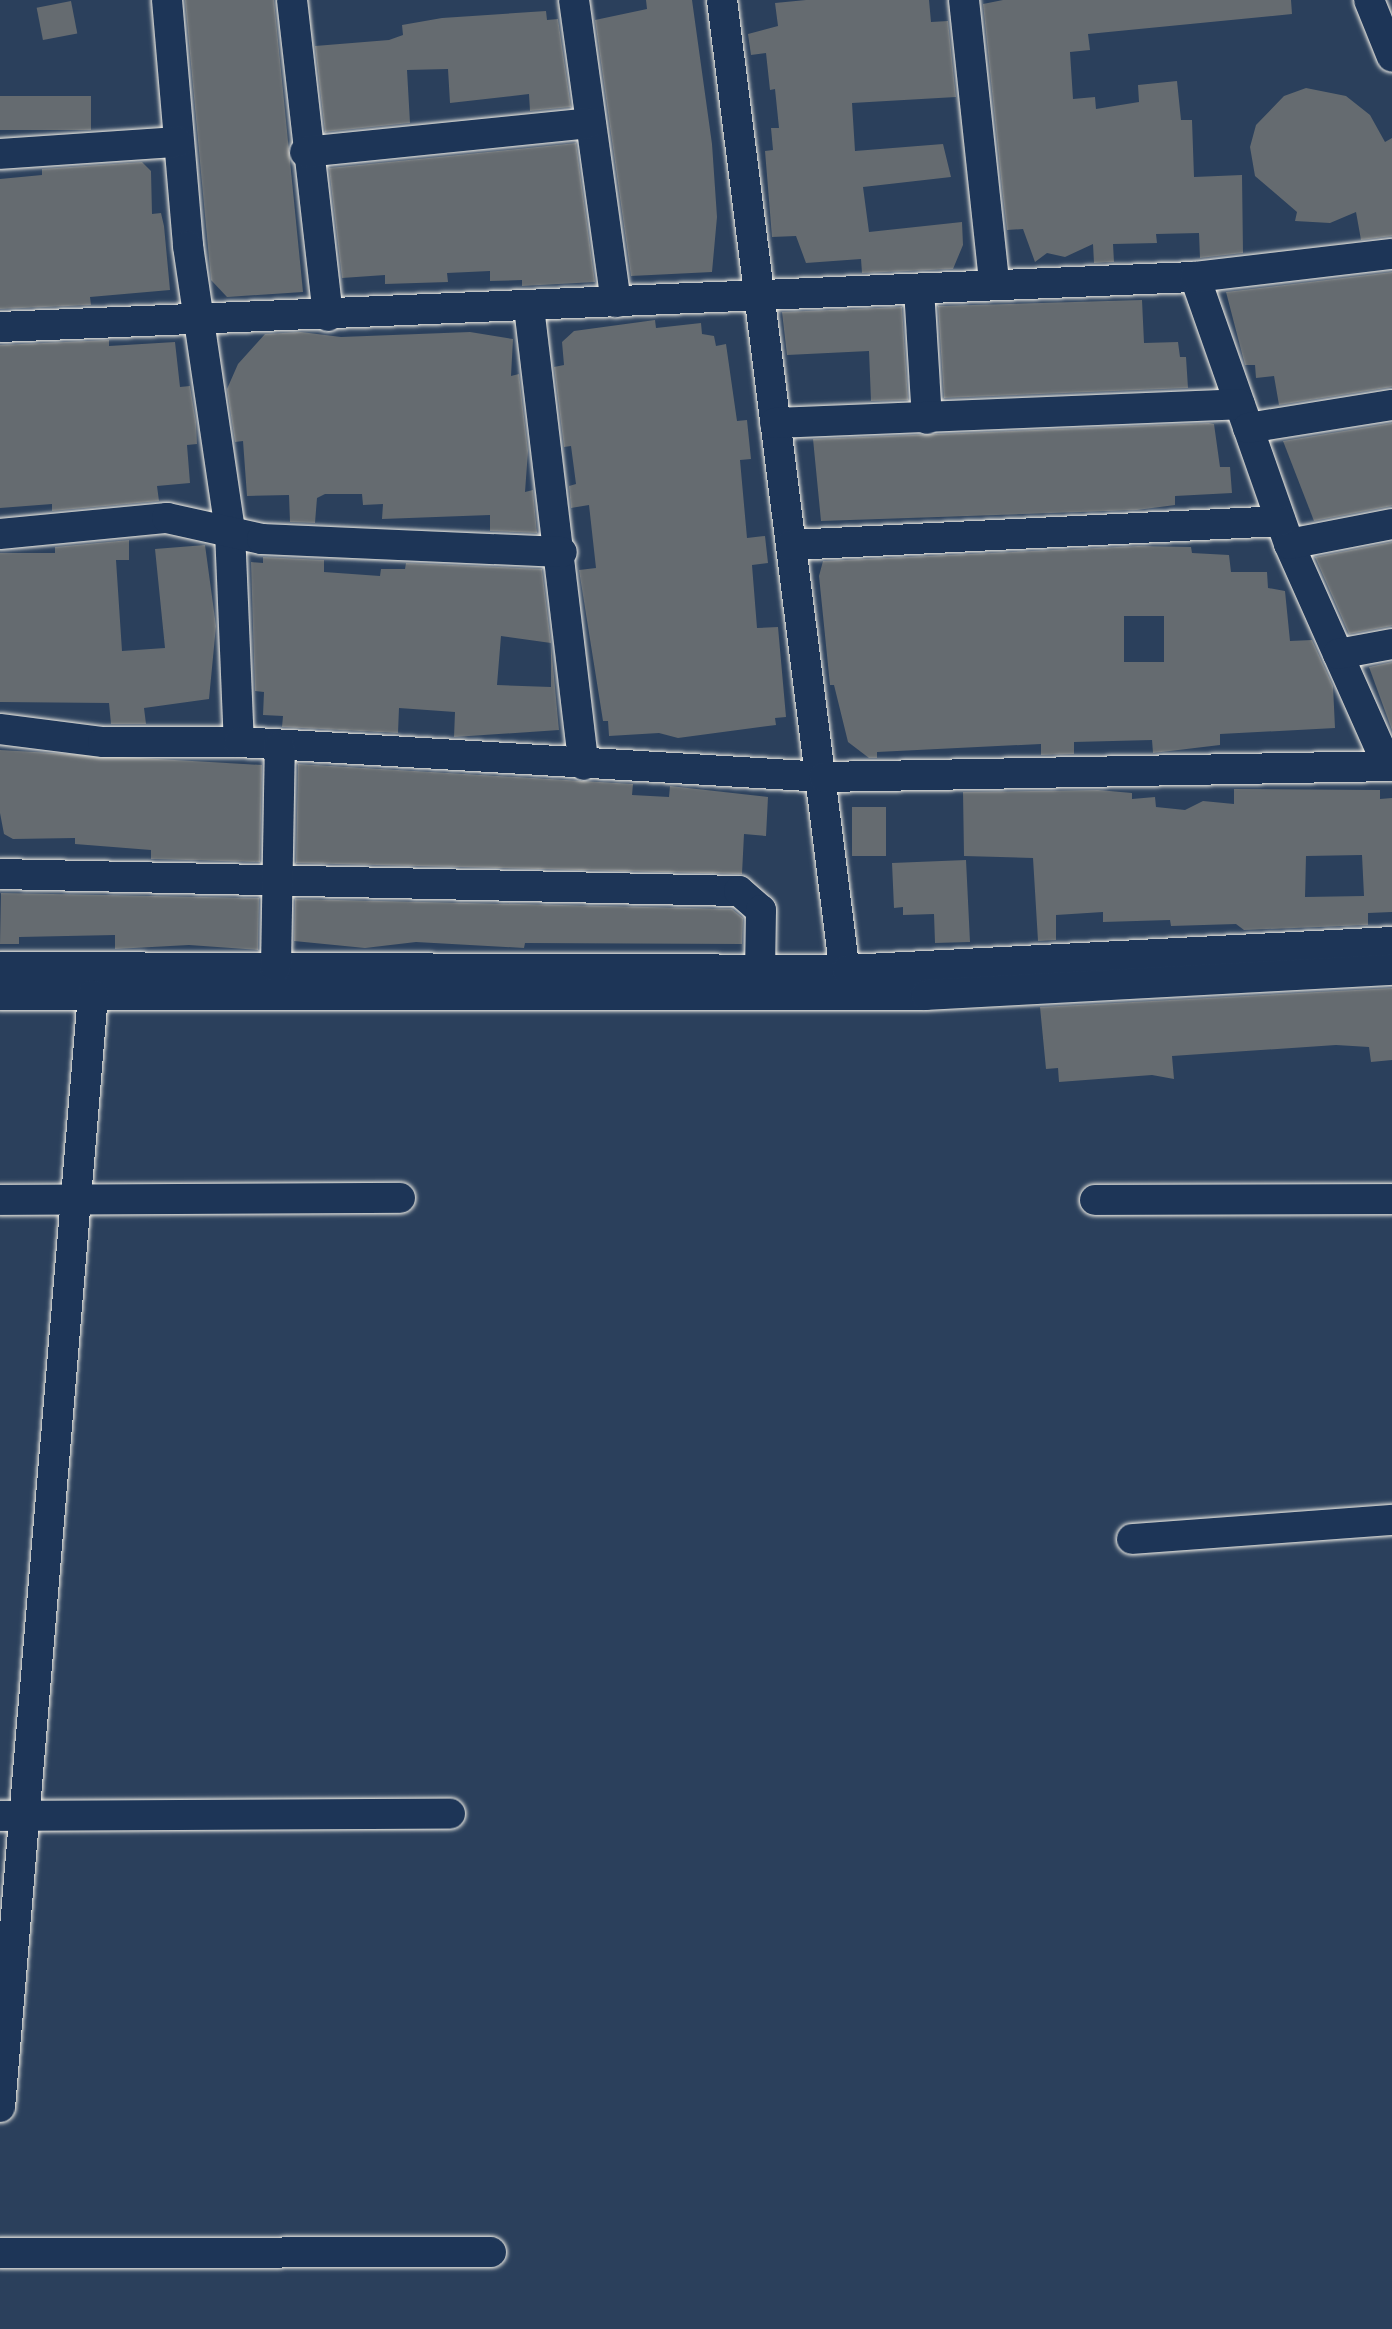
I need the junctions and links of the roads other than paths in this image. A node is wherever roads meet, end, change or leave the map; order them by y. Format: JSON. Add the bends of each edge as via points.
{"nodes":[{"id":1,"x":167,"y":0,"type":"edge"},
{"id":2,"x":292,"y":0,"type":"edge"},
{"id":3,"x":574,"y":0,"type":"edge"},
{"id":4,"x":722,"y":0,"type":"edge"},
{"id":5,"x":964,"y":0,"type":"edge"},
{"id":6,"x":1369,"y":0,"type":"edge"},
{"id":7,"x":1392,"y":57,"type":"edge"},
{"id":8,"x":590,"y":123,"type":"junction"},
{"id":9,"x":178,"y":142,"type":"junction"},
{"id":10,"x":305,"y":152,"type":"junction"},
{"id":11,"x":0,"y":154,"type":"edge"},
{"id":12,"x":1392,"y":254,"type":"edge"},
{"id":13,"x":1195,"y":277,"type":"junction"},
{"id":14,"x":994,"y":282,"type":"junction"},
{"id":15,"x":919,"y":289,"type":"junction"},
{"id":16,"x":759,"y":293,"type":"junction"},
{"id":17,"x":616,"y":302,"type":"junction"},
{"id":18,"x":529,"y":307,"type":"junction"},
{"id":19,"x":328,"y":316,"type":"junction"},
{"id":20,"x":202,"y":322,"type":"junction"},
{"id":21,"x":0,"y":327,"type":"edge"},
{"id":22,"x":1392,"y":405,"type":"edge"},
{"id":23,"x":1244,"y":416,"type":"junction"},
{"id":24,"x":927,"y":419,"type":"junction"},
{"id":25,"x":775,"y":423,"type":"junction"},
{"id":26,"x":1392,"y":524,"type":"edge"},
{"id":27,"x":230,"y":531,"type":"junction"},
{"id":28,"x":1284,"y":532,"type":"junction"},
{"id":29,"x":0,"y":534,"type":"edge"},
{"id":30,"x":791,"y":545,"type":"junction"},
{"id":31,"x":562,"y":552,"type":"junction"},
{"id":32,"x":1392,"y":644,"type":"edge"},
{"id":33,"x":1338,"y":654,"type":"junction"},
{"id":34,"x":0,"y":729,"type":"edge"},
{"id":35,"x":239,"y":742,"type":"junction"},
{"id":36,"x":280,"y":747,"type":"junction"},
{"id":37,"x":584,"y":765,"type":"junction"},
{"id":38,"x":1390,"y":766,"type":"edge"},
{"id":39,"x":824,"y":777,"type":"junction"},
{"id":40,"x":0,"y":874,"type":"edge"},
{"id":41,"x":279,"y":876,"type":"junction"},
{"id":42,"x":1392,"y":942,"type":"edge"},
{"id":43,"x":0,"y":967,"type":"edge"},
{"id":44,"x":276,"y":967,"type":"junction"},
{"id":45,"x":1392,"y":970,"type":"edge"},
{"id":46,"x":760,"y":971,"type":"junction"},
{"id":47,"x":847,"y":983,"type":"junction"},
{"id":48,"x":0,"y":995,"type":"edge"},
{"id":49,"x":93,"y":995,"type":"junction"},
{"id":50,"x":400,"y":1198,"type":"dead end"},
{"id":51,"x":76,"y":1199,"type":"junction"},
{"id":52,"x":1392,"y":1199,"type":"edge"},
{"id":53,"x":0,"y":1200,"type":"edge"},
{"id":54,"x":1095,"y":1200,"type":"dead end"},
{"id":55,"x":1392,"y":1520,"type":"edge"},
{"id":56,"x":1132,"y":1539,"type":"dead end"},
{"id":57,"x":450,"y":1814,"type":"dead end"},
{"id":58,"x":12,"y":1816,"type":"edge"},
{"id":59,"x":0,"y":2107,"type":"edge"},
{"id":60,"x":491,"y":2252,"type":"dead end"},
{"id":61,"x":0,"y":2253,"type":"edge"}],
"edges":[{"from":1,"to":9,"type":"street"},
{"from":2,"to":10,"type":"street"},
{"from":3,"to":8,"type":"street"},
{"from":4,"to":16,"type":"street"},
{"from":5,"to":14,"type":"street"},
{"from":6,"to":7,"type":"street"},
{"from":8,"to":10,"type":"street"},
{"from":8,"to":17,"type":"street"},
{"from":9,"to":11,"type":"street"},
{"from":9,"to":20,"type":"street"},
{"from":10,"to":19,"type":"street"},
{"from":12,"to":13,"type":"street"},
{"from":13,"to":14,"type":"street"},
{"from":13,"to":23,"type":"street"},
{"from":14,"to":15,"type":"street"},
{"from":15,"to":16,"type":"street"},
{"from":15,"to":24,"type":"street"},
{"from":16,"to":17,"type":"street"},
{"from":16,"to":25,"type":"street"},
{"from":17,"to":18,"type":"street"},
{"from":18,"to":19,"type":"street"},
{"from":18,"to":31,"type":"street"},
{"from":19,"to":20,"type":"street"},
{"from":20,"to":21,"type":"street"},
{"from":20,"to":27,"type":"street"},
{"from":22,"to":23,"type":"street"},
{"from":23,"to":24,"type":"street"},
{"from":23,"to":28,"type":"street"},
{"from":24,"to":25,"type":"street"},
{"from":25,"to":30,"type":"street"},
{"from":26,"to":28,"type":"street"},
{"from":27,"to":29,"type":"street","via":[[167,518]]},
{"from":27,"to":31,"type":"street","via":[[262,539]]},
{"from":27,"to":35,"type":"street"},
{"from":28,"to":30,"type":"street"},
{"from":28,"to":33,"type":"street"},
{"from":30,"to":39,"type":"street"},
{"from":31,"to":37,"type":"street"},
{"from":32,"to":33,"type":"street"},
{"from":33,"to":38,"type":"street"},
{"from":34,"to":35,"type":"street","via":[[103,742]]},
{"from":35,"to":36,"type":"street"},
{"from":36,"to":37,"type":"street"},
{"from":36,"to":41,"type":"street"},
{"from":37,"to":39,"type":"street"},
{"from":38,"to":39,"type":"street"},
{"from":39,"to":47,"type":"street"},
{"from":40,"to":41,"type":"street"},
{"from":41,"to":44,"type":"street"},
{"from":41,"to":46,"type":"street","via":[[739,891],[761,910]]},
{"from":42,"to":47,"type":"street"},
{"from":43,"to":44,"type":"street"},
{"from":44,"to":46,"type":"street"},
{"from":45,"to":47,"type":"street"},
{"from":46,"to":47,"type":"street"},
{"from":47,"to":49,"type":"street"},
{"from":48,"to":49,"type":"street"},
{"from":49,"to":51,"type":"street"},
{"from":50,"to":51,"type":"street"},
{"from":51,"to":53,"type":"street"},
{"from":51,"to":58,"type":"street"},
{"from":52,"to":54,"type":"street"},
{"from":55,"to":56,"type":"street"},
{"from":57,"to":58,"type":"street"},
{"from":58,"to":59,"type":"street"},
{"from":60,"to":61,"type":"street"}]}
